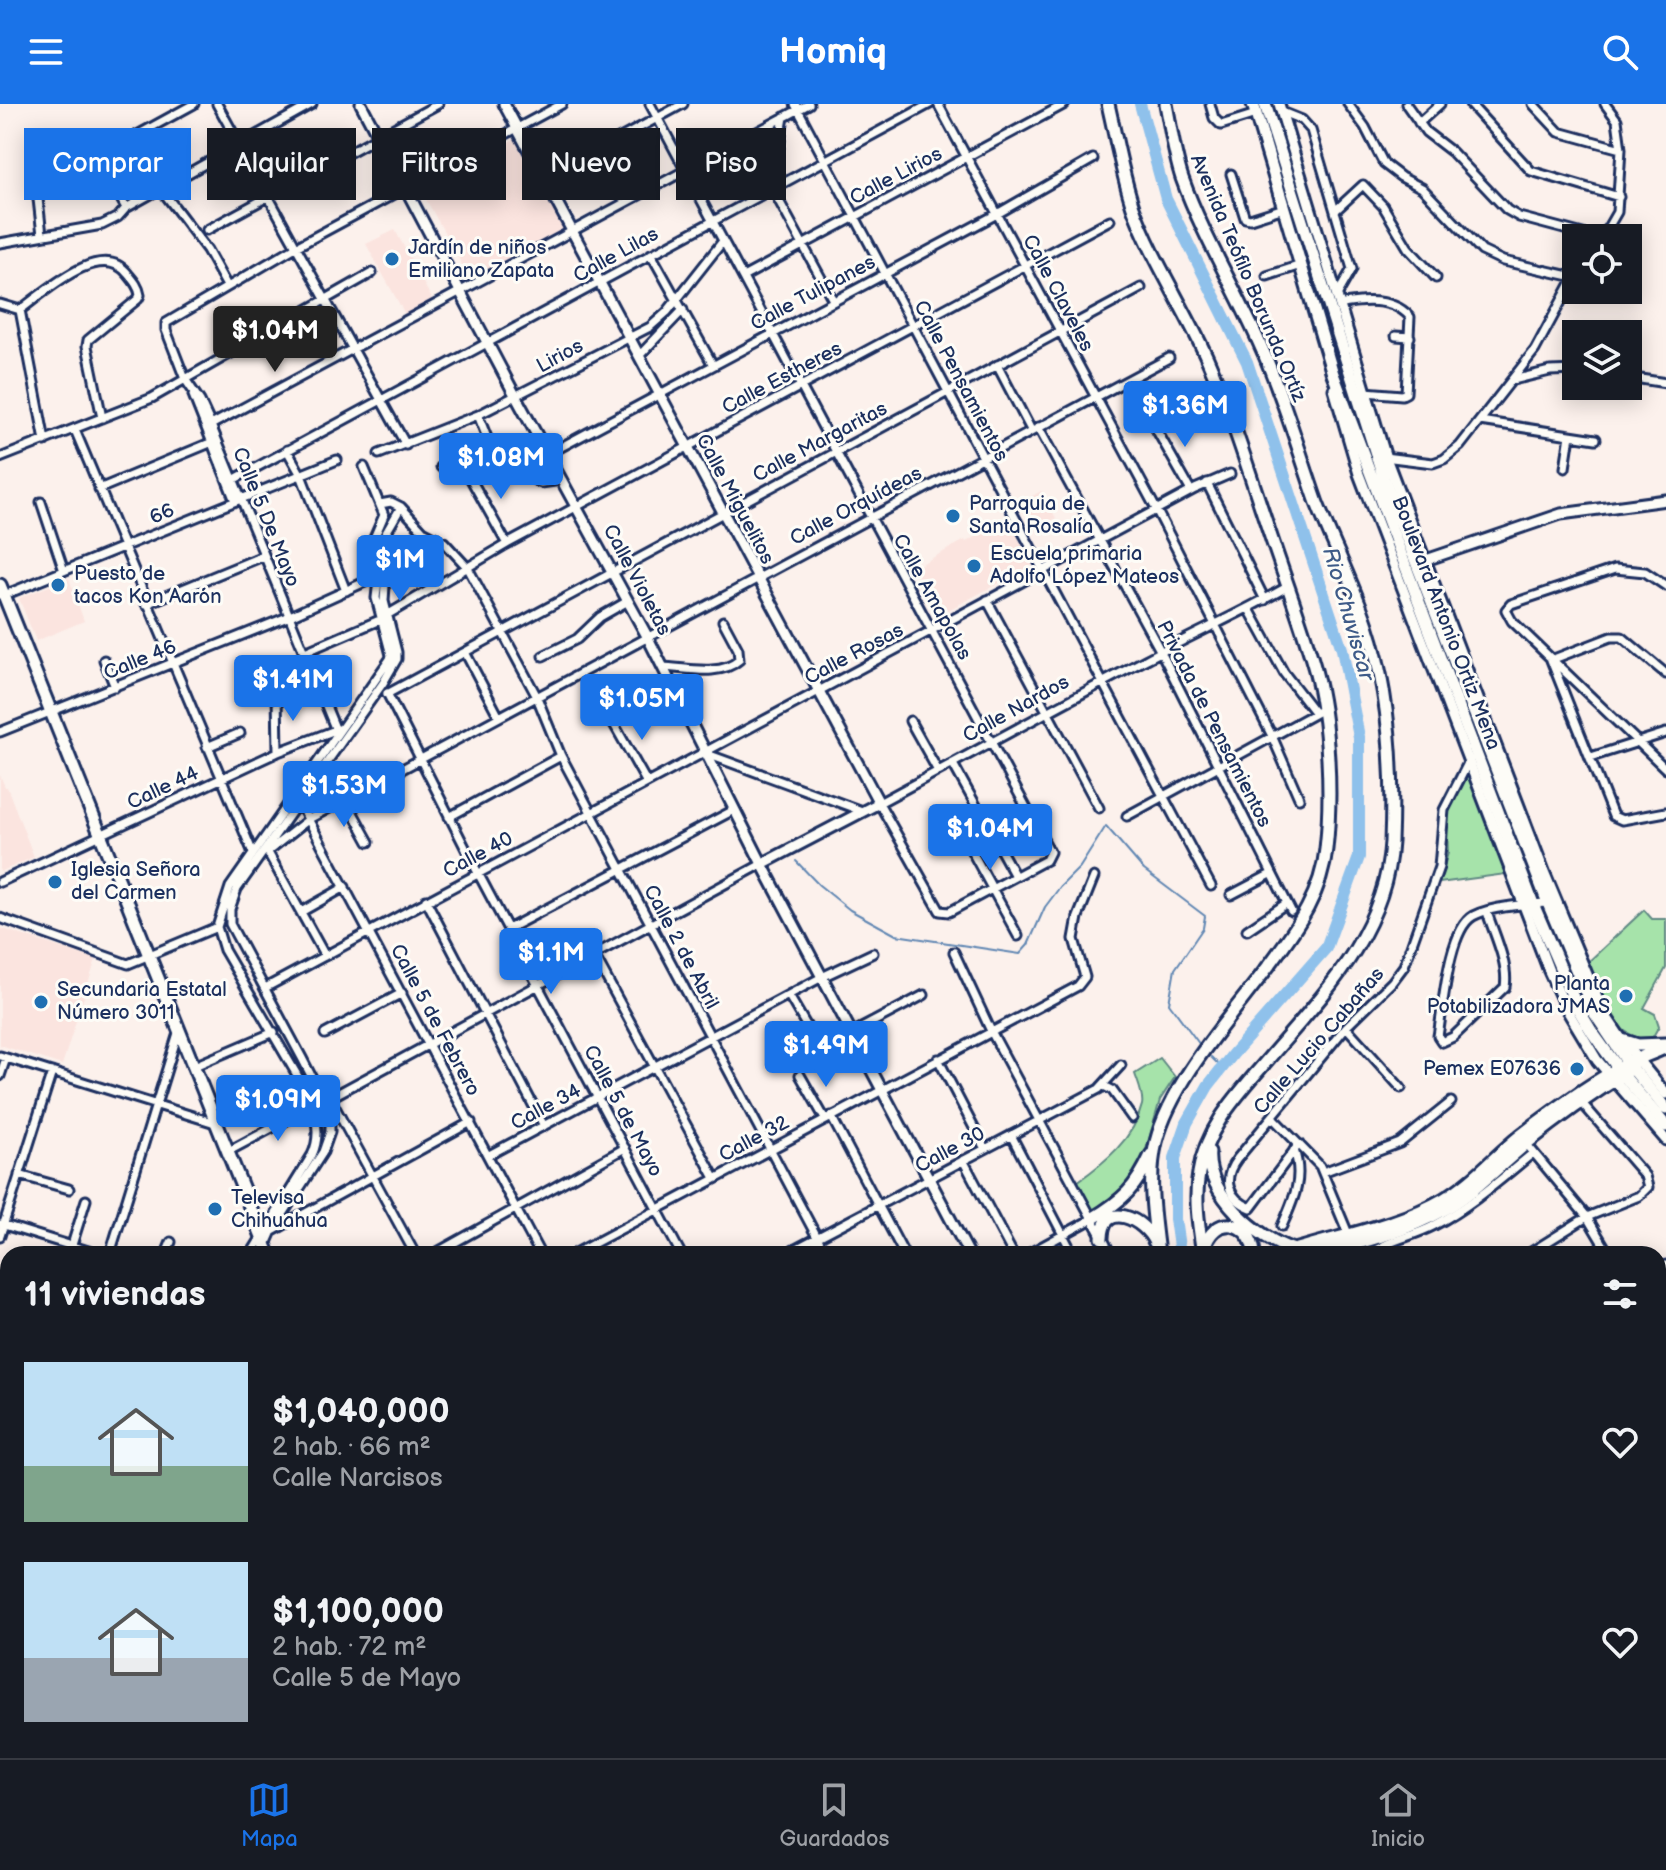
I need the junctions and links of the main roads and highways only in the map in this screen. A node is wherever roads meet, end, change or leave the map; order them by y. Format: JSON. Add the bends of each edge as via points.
{"nodes":[{"id":1,"x":1108,"y":104,"type":"edge"},
{"id":2,"x":1166,"y":104,"type":"edge"},
{"id":3,"x":1265,"y":104,"type":"edge"},
{"id":4,"x":1254,"y":109,"type":"edge"},
{"id":5,"x":1370,"y":457,"type":"junction"},
{"id":6,"x":1415,"y":564,"type":"junction"},
{"id":7,"x":1,"y":593,"type":"edge"},
{"id":8,"x":1622,"y":1040,"type":"road end"},
{"id":9,"x":1666,"y":1046,"type":"edge"},
{"id":10,"x":1628,"y":1068,"type":"junction"},
{"id":11,"x":1666,"y":1109,"type":"edge"},
{"id":12,"x":1666,"y":1126,"type":"edge"},
{"id":13,"x":1211,"y":1135,"type":"junction"},
{"id":14,"x":1526,"y":1144,"type":"junction"},
{"id":15,"x":1155,"y":1147,"type":"junction"},
{"id":16,"x":1092,"y":1219,"type":"road end"},
{"id":17,"x":1102,"y":1238,"type":"road end"},
{"id":18,"x":1351,"y":1245,"type":"edge"},
{"id":19,"x":263,"y":1246,"type":"edge"},
{"id":20,"x":1155,"y":1246,"type":"edge"},
{"id":21,"x":1157,"y":1246,"type":"edge"},
{"id":22,"x":1202,"y":1246,"type":"edge"},
{"id":23,"x":1205,"y":1246,"type":"edge"},
{"id":24,"x":1253,"y":1246,"type":"edge"},
{"id":25,"x":1285,"y":1246,"type":"edge"}],
"edges":[{"from":1,"to":15,"type":"main road","via":[[1133,206],[1213,372],[1315,668],[1328,827],[1313,899],[1187,1076],[1169,1106]]},
{"from":2,"to":13,"type":"main road","name":"Avenida Teófilo Borunda Ortíz","via":[[1186,187],[1262,348],[1359,604],[1388,714],[1390,847],[1375,912],[1351,959],[1229,1104]]},
{"from":3,"to":5,"type":"main road","name":"Boulevard Antonio Ortiz Mena"},
{"from":4,"to":5,"type":"main road","name":"Boulevard Antonio Ortiz Mena","via":[[1333,374]]},
{"from":5,"to":6,"type":"main road","name":"Boulevard Antonio Ortiz Mena"},
{"from":6,"to":10,"type":"main road","name":"Boulevard Antonio Ortiz Mena","via":[[1584,992]]},
{"from":6,"to":10,"type":"main road","name":"Boulevard Antonio Ortiz Mena","via":[[1472,756],[1528,904],[1578,1009]]},
{"from":7,"to":19,"type":"main road"},
{"from":8,"to":9,"type":"main road"},
{"from":9,"to":10,"type":"main road"},
{"from":10,"to":11,"type":"main road","name":"Boulevard Antonio Ortiz Mena"},
{"from":10,"to":12,"type":"main road","name":"Boulevard Antonio Ortiz Mena"},
{"from":10,"to":14,"type":"main road"},
{"from":10,"to":14,"type":"main road"},
{"from":13,"to":22,"type":"main road","name":"Avenida Teófilo Borunda Ortíz","via":[[1197,1189]]},
{"from":13,"to":25,"type":"main road","via":[[1211,1179],[1264,1237]]},
{"from":14,"to":18,"type":"main road","via":[[1444,1199]]},
{"from":15,"to":16,"type":"main road","via":[[1133,1188]]},
{"from":15,"to":21,"type":"main road","via":[[1152,1188]]},
{"from":17,"to":20,"type":"main road","via":[[1104,1224],[1128,1216],[1145,1227]]},
{"from":23,"to":24,"type":"main road","via":[[1221,1224],[1241,1229]]}]}
